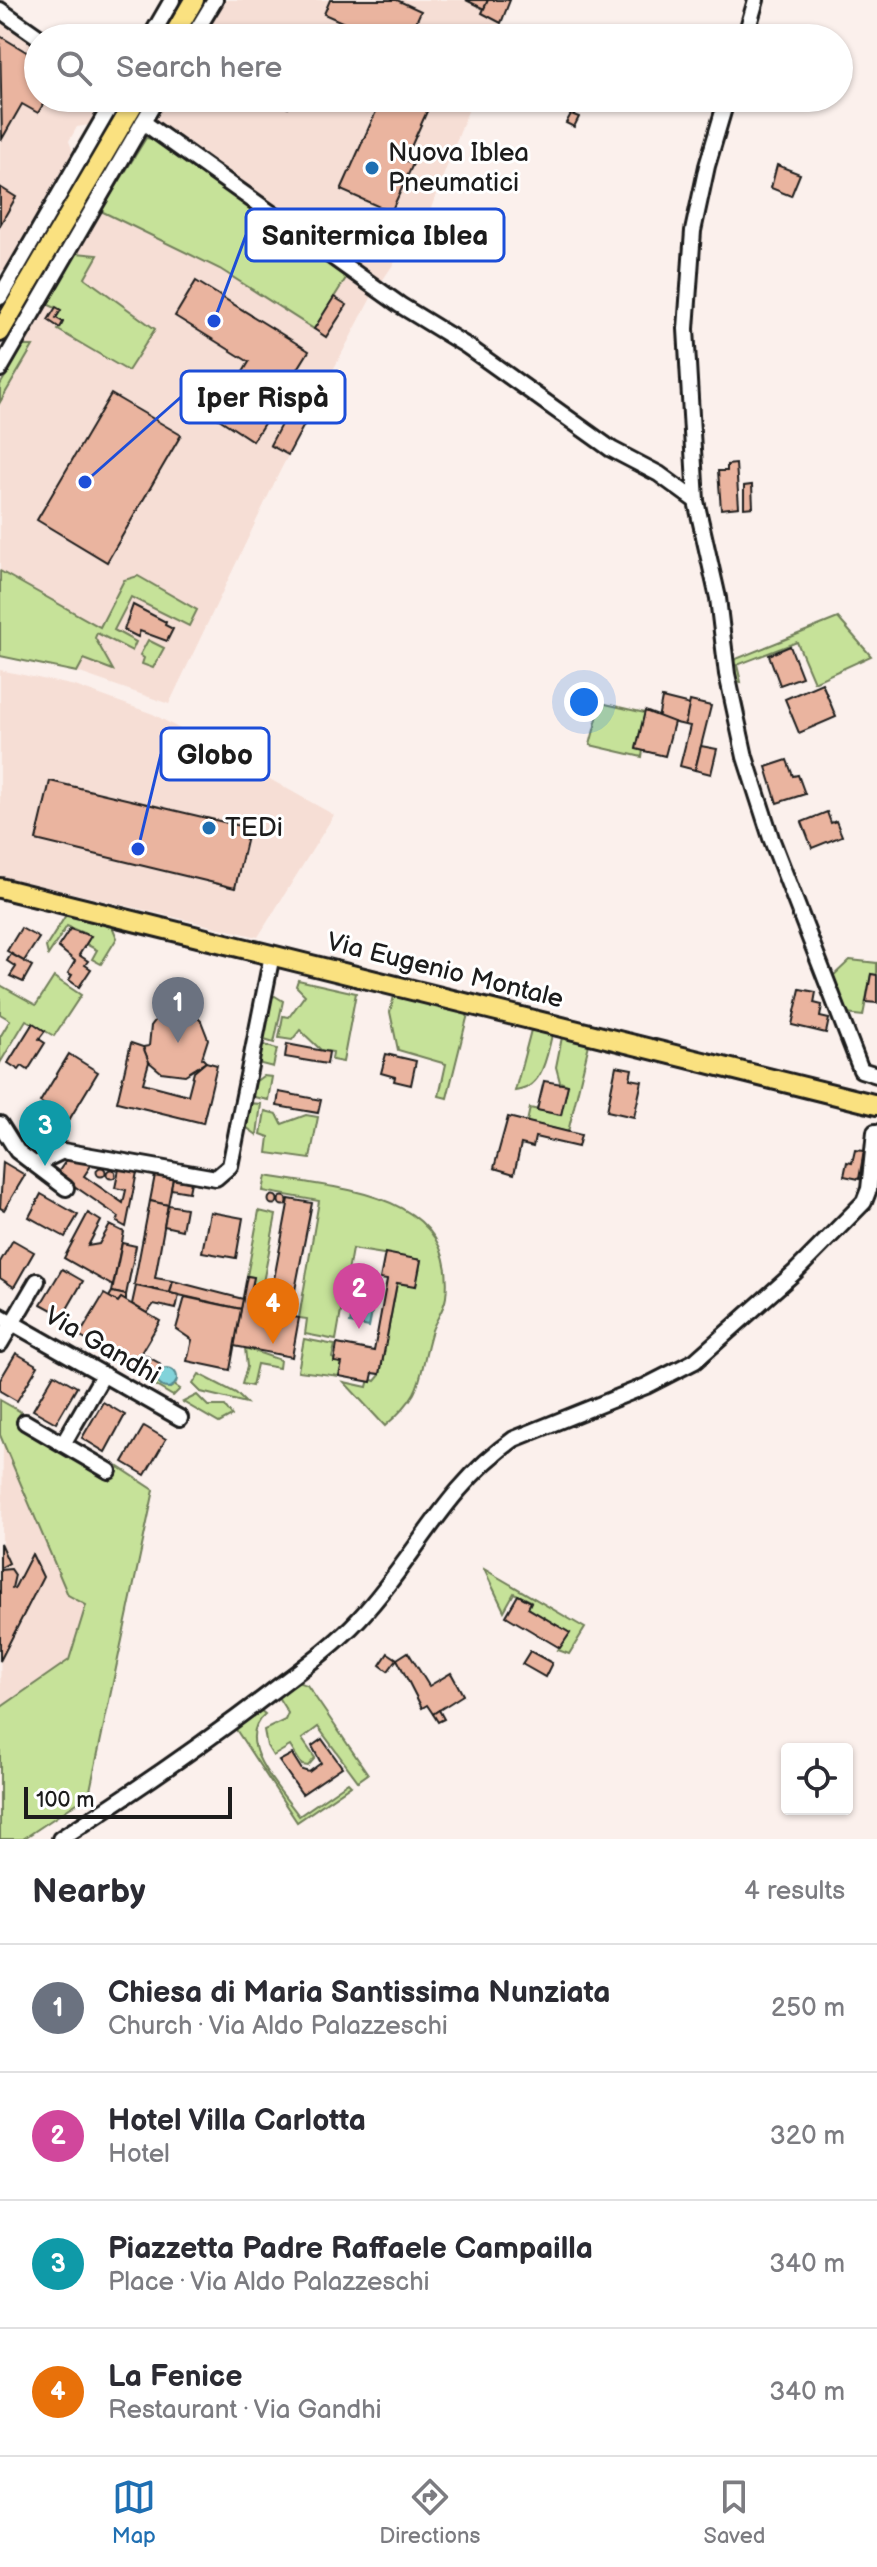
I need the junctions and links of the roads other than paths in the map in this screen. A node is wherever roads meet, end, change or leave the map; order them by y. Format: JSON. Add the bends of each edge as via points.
{"nodes":[{"id":1,"x":172,"y":0,"type":"edge"},
{"id":2,"x":194,"y":0,"type":"edge"},
{"id":3,"x":215,"y":0,"type":"edge"},
{"id":4,"x":756,"y":0,"type":"edge"},
{"id":5,"x":0,"y":10,"type":"edge"},
{"id":6,"x":158,"y":24,"type":"edge"},
{"id":7,"x":180,"y":24,"type":"edge"},
{"id":8,"x":200,"y":24,"type":"edge"},
{"id":9,"x":749,"y":24,"type":"edge"},
{"id":10,"x":24,"y":27,"type":"edge"},
{"id":11,"x":107,"y":112,"type":"edge"},
{"id":12,"x":129,"y":112,"type":"edge"},
{"id":13,"x":149,"y":112,"type":"edge"},
{"id":14,"x":723,"y":112,"type":"edge"},
{"id":15,"x":143,"y":122,"type":"junction"},
{"id":16,"x":0,"y":297,"type":"edge"},
{"id":17,"x":0,"y":332,"type":"edge"},
{"id":18,"x":0,"y":369,"type":"edge"},
{"id":19,"x":696,"y":501,"type":"junction"},
{"id":20,"x":1,"y":889,"type":"edge"},
{"id":21,"x":272,"y":955,"type":"junction"},
{"id":22,"x":877,"y":1075,"type":"edge"},
{"id":23,"x":877,"y":1105,"type":"edge"},
{"id":24,"x":2,"y":1131,"type":"edge"},
{"id":25,"x":875,"y":1132,"type":"edge"},
{"id":26,"x":36,"y":1164,"type":"junction"},
{"id":27,"x":66,"y":1188,"type":"dead end"},
{"id":28,"x":37,"y":1281,"type":"dead end"},
{"id":29,"x":6,"y":1320,"type":"edge"},
{"id":30,"x":0,"y":1344,"type":"edge"},
{"id":31,"x":103,"y":1375,"type":"junction"},
{"id":32,"x":180,"y":1418,"type":"dead end"},
{"id":33,"x":25,"y":1422,"type":"dead end"},
{"id":34,"x":63,"y":1444,"type":"junction"},
{"id":35,"x":109,"y":1471,"type":"dead end"},
{"id":36,"x":60,"y":1839,"type":"edge"}],
"edges":[{"from":1,"to":6,"type":"street"},
{"from":2,"to":7,"type":"main road"},
{"from":3,"to":8,"type":"street"},
{"from":4,"to":9,"type":"street"},
{"from":5,"to":10,"type":"street"},
{"from":11,"to":16,"type":"street"},
{"from":12,"to":17,"type":"main road"},
{"from":13,"to":15,"type":"street"},
{"from":14,"to":19,"type":"street","via":[[693,231],[686,329]]},
{"from":15,"to":18,"type":"street"},
{"from":15,"to":19,"type":"street","via":[[400,305]]},
{"from":19,"to":22,"type":"street","via":[[745,757],[861,1070]]},
{"from":20,"to":21,"type":"main road","name":"Via Eugenio Montale"},
{"from":21,"to":23,"type":"main road","name":"Via Eugenio Montale"},
{"from":21,"to":26,"type":"street","via":[[230,1166],[224,1174],[216,1178],[63,1151]]},
{"from":24,"to":26,"type":"street"},
{"from":25,"to":36,"type":"street","via":[[864,1202],[723,1339],[671,1375],[514,1439],[492,1454],[464,1479],[359,1619],[184,1758]]},
{"from":26,"to":27,"type":"street"},
{"from":28,"to":29,"type":"street"},
{"from":29,"to":30,"type":"street"},
{"from":29,"to":31,"type":"street","name":"Via Gandhi"},
{"from":31,"to":32,"type":"street","name":"Via Gandhi"},
{"from":31,"to":34,"type":"street"},
{"from":33,"to":34,"type":"street"},
{"from":34,"to":35,"type":"street"}]}
